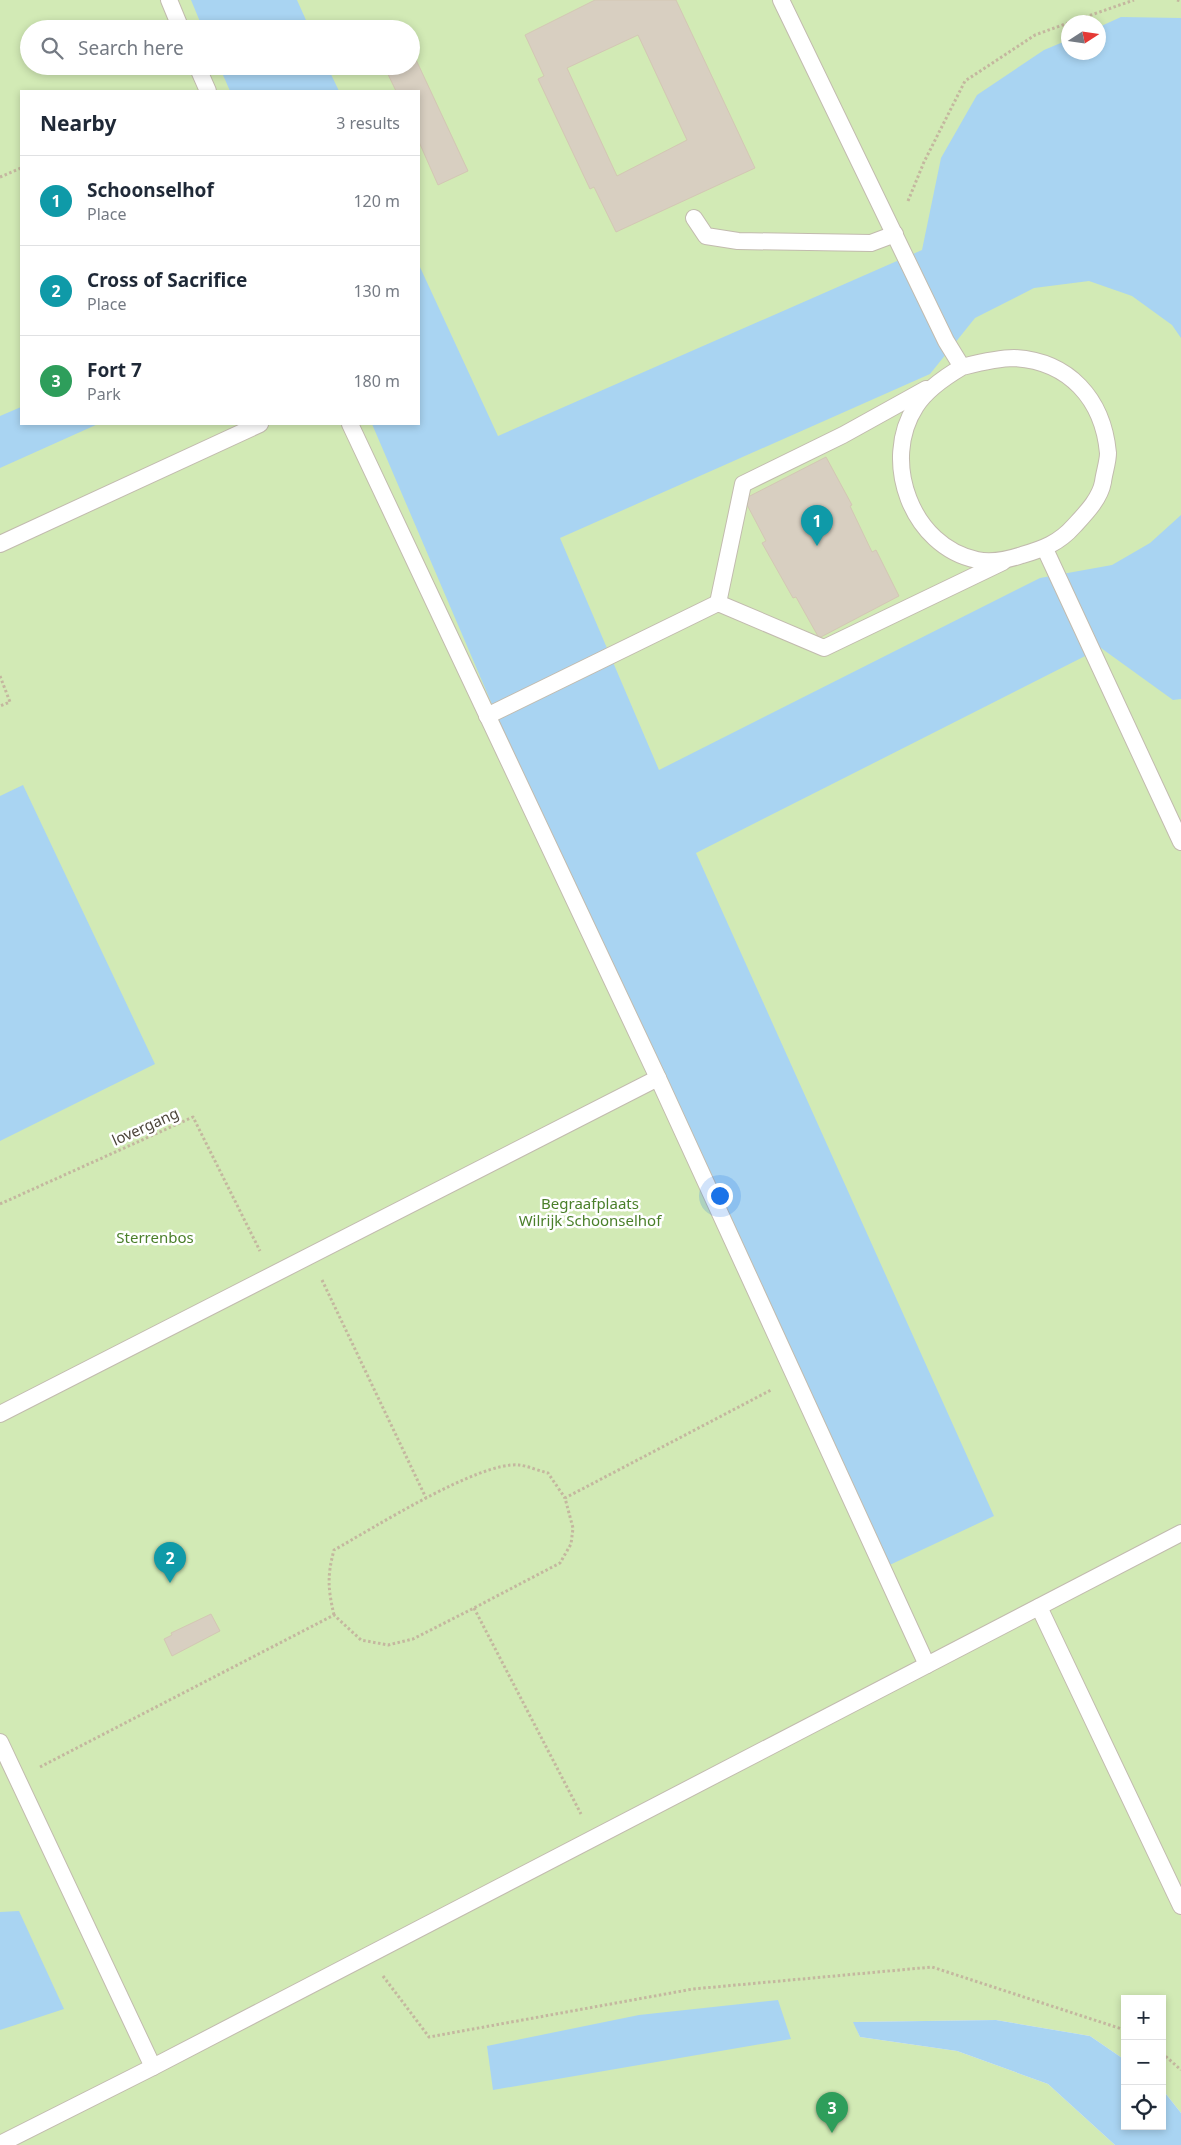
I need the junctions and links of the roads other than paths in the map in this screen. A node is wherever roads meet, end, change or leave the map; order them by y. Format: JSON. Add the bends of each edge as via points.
{"nodes":[{"id":1,"x":169,"y":0,"type":"edge"},
{"id":2,"x":781,"y":0,"type":"edge"},
{"id":3,"x":177,"y":20,"type":"edge"},
{"id":4,"x":201,"y":75,"type":"edge"},
{"id":5,"x":208,"y":90,"type":"edge"},
{"id":6,"x":694,"y":218,"type":"dead end"},
{"id":7,"x":895,"y":234,"type":"junction"},
{"id":8,"x":962,"y":367,"type":"junction"},
{"id":9,"x":938,"y":382,"type":"junction"},
{"id":10,"x":258,"y":425,"type":"edge"},
{"id":11,"x":350,"y":425,"type":"edge"},
{"id":12,"x":0,"y":544,"type":"edge"},
{"id":13,"x":1046,"y":549,"type":"junction"},
{"id":14,"x":1011,"y":558,"type":"junction"},
{"id":15,"x":718,"y":603,"type":"junction"},
{"id":16,"x":487,"y":716,"type":"junction"},
{"id":17,"x":1181,"y":842,"type":"edge"},
{"id":18,"x":658,"y":1078,"type":"junction"},
{"id":19,"x":0,"y":1414,"type":"edge"},
{"id":20,"x":1181,"y":1533,"type":"edge"},
{"id":21,"x":1039,"y":1607,"type":"junction"},
{"id":22,"x":927,"y":1665,"type":"junction"},
{"id":23,"x":0,"y":1742,"type":"edge"},
{"id":24,"x":1181,"y":1906,"type":"edge"},
{"id":25,"x":153,"y":2067,"type":"junction"},
{"id":26,"x":0,"y":2144,"type":"edge"}],
"edges":[{"from":1,"to":3,"type":"lane"},
{"from":2,"to":7,"type":"lane"},
{"from":4,"to":5,"type":"lane"},
{"from":6,"to":7,"type":"lane","via":[[706,236],[738,241],[871,243]]},
{"from":7,"to":8,"type":"lane","via":[[946,341]]},
{"from":8,"to":9,"type":"lane"},
{"from":8,"to":13,"type":"lane","via":[[1013,358],[1050,364],[1084,388],[1102,421],[1108,454],[1101,489],[1086,513]]},
{"from":9,"to":14,"type":"lane","via":[[916,406],[902,438],[901,471],[909,503],[927,532],[950,549],[978,560]]},
{"from":9,"to":15,"type":"lane","via":[[843,435],[743,484]]},
{"from":10,"to":12,"type":"lane"},
{"from":11,"to":16,"type":"lane"},
{"from":13,"to":14,"type":"lane"},
{"from":13,"to":17,"type":"lane"},
{"from":14,"to":15,"type":"lane","via":[[824,648]]},
{"from":15,"to":16,"type":"lane"},
{"from":16,"to":18,"type":"lane"},
{"from":18,"to":19,"type":"lane"},
{"from":18,"to":22,"type":"lane"},
{"from":20,"to":21,"type":"lane"},
{"from":21,"to":22,"type":"lane"},
{"from":21,"to":24,"type":"lane"},
{"from":22,"to":25,"type":"lane"},
{"from":23,"to":25,"type":"lane"},
{"from":25,"to":26,"type":"lane"}]}
